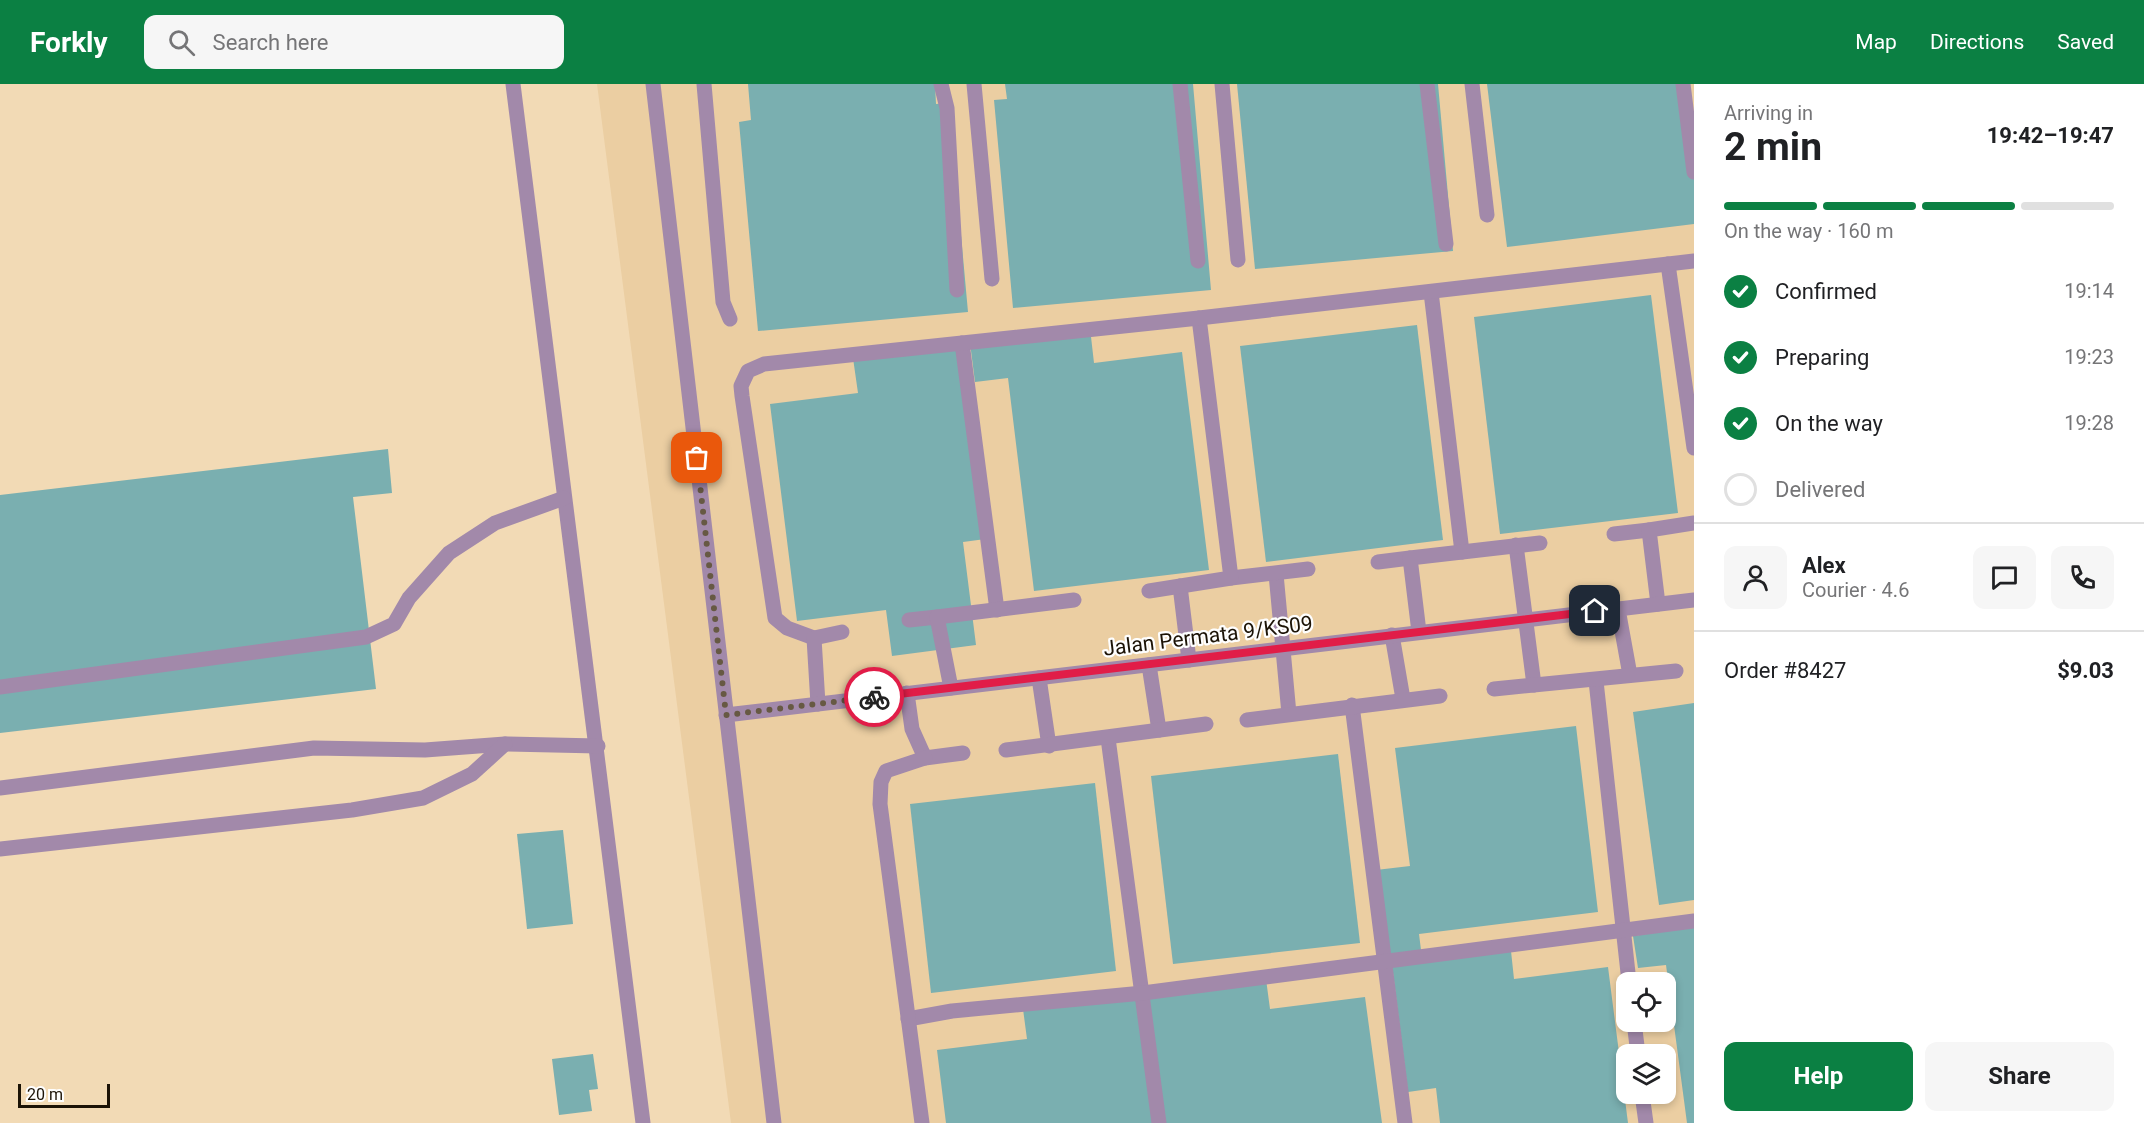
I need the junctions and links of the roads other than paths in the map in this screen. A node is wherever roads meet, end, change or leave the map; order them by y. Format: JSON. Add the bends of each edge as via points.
{"nodes":[{"id":1,"x":513,"y":84,"type":"edge"},
{"id":2,"x":653,"y":84,"type":"edge"},
{"id":3,"x":704,"y":84,"type":"edge"},
{"id":4,"x":941,"y":84,"type":"edge"},
{"id":5,"x":974,"y":84,"type":"edge"},
{"id":6,"x":1180,"y":84,"type":"edge"},
{"id":7,"x":1222,"y":84,"type":"edge"},
{"id":8,"x":1427,"y":84,"type":"edge"},
{"id":9,"x":1472,"y":84,"type":"edge"},
{"id":10,"x":1683,"y":84,"type":"edge"},
{"id":11,"x":1694,"y":172,"type":"edge"},
{"id":12,"x":1487,"y":215,"type":"dead end"},
{"id":13,"x":1446,"y":244,"type":"dead end"},
{"id":14,"x":1238,"y":260,"type":"dead end"},
{"id":15,"x":1198,"y":261,"type":"dead end"},
{"id":16,"x":1694,"y":261,"type":"edge"},
{"id":17,"x":1668,"y":264,"type":"junction"},
{"id":18,"x":992,"y":279,"type":"dead end"},
{"id":19,"x":957,"y":290,"type":"dead end"},
{"id":20,"x":1431,"y":292,"type":"junction"},
{"id":21,"x":1199,"y":318,"type":"junction"},
{"id":22,"x":730,"y":319,"type":"dead end"},
{"id":23,"x":962,"y":343,"type":"junction"},
{"id":24,"x":1694,"y":448,"type":"edge"},
{"id":25,"x":564,"y":498,"type":"junction"},
{"id":26,"x":1694,"y":523,"type":"edge"},
{"id":27,"x":1649,"y":530,"type":"junction"},
{"id":28,"x":1614,"y":534,"type":"dead end"},
{"id":29,"x":1540,"y":543,"type":"dead end"},
{"id":30,"x":1515,"y":545,"type":"junction"},
{"id":31,"x":1462,"y":552,"type":"junction"},
{"id":32,"x":1410,"y":558,"type":"junction"},
{"id":33,"x":1378,"y":562,"type":"dead end"},
{"id":34,"x":1308,"y":569,"type":"dead end"},
{"id":35,"x":1276,"y":574,"type":"junction"},
{"id":36,"x":1231,"y":578,"type":"junction"},
{"id":37,"x":1180,"y":586,"type":"junction"},
{"id":38,"x":1149,"y":591,"type":"dead end"},
{"id":39,"x":1074,"y":600,"type":"dead end"},
{"id":40,"x":1694,"y":600,"type":"edge"},
{"id":41,"x":1658,"y":604,"type":"junction"},
{"id":42,"x":1618,"y":609,"type":"junction"},
{"id":43,"x":997,"y":610,"type":"junction"},
{"id":44,"x":937,"y":617,"type":"junction"},
{"id":45,"x":909,"y":620,"type":"dead end"},
{"id":46,"x":1526,"y":620,"type":"junction"},
{"id":47,"x":842,"y":632,"type":"dead end"},
{"id":48,"x":1419,"y":632,"type":"junction"},
{"id":49,"x":1392,"y":635,"type":"junction"},
{"id":50,"x":814,"y":638,"type":"junction"},
{"id":51,"x":1282,"y":648,"type":"junction"},
{"id":52,"x":1188,"y":660,"type":"junction"},
{"id":53,"x":1149,"y":665,"type":"junction"},
{"id":54,"x":1676,"y":671,"type":"dead end"},
{"id":55,"x":1630,"y":675,"type":"junction"},
{"id":56,"x":1039,"y":678,"type":"junction"},
{"id":57,"x":1596,"y":681,"type":"junction"},
{"id":58,"x":1534,"y":685,"type":"junction"},
{"id":59,"x":0,"y":687,"type":"edge"},
{"id":60,"x":951,"y":688,"type":"junction"},
{"id":61,"x":1494,"y":690,"type":"dead end"},
{"id":62,"x":907,"y":693,"type":"junction"},
{"id":63,"x":1440,"y":696,"type":"dead end"},
{"id":64,"x":1403,"y":699,"type":"junction"},
{"id":65,"x":818,"y":704,"type":"junction"},
{"id":66,"x":1352,"y":705,"type":"junction"},
{"id":67,"x":1289,"y":714,"type":"junction"},
{"id":68,"x":726,"y":715,"type":"junction"},
{"id":69,"x":1247,"y":720,"type":"dead end"},
{"id":70,"x":1206,"y":724,"type":"dead end"},
{"id":71,"x":1159,"y":730,"type":"junction"},
{"id":72,"x":1108,"y":738,"type":"junction"},
{"id":73,"x":505,"y":744,"type":"junction"},
{"id":74,"x":598,"y":746,"type":"junction"},
{"id":75,"x":1049,"y":746,"type":"junction"},
{"id":76,"x":1006,"y":750,"type":"dead end"},
{"id":77,"x":963,"y":753,"type":"dead end"},
{"id":78,"x":925,"y":758,"type":"junction"},
{"id":79,"x":0,"y":788,"type":"edge"},
{"id":80,"x":0,"y":849,"type":"edge"},
{"id":81,"x":1694,"y":921,"type":"edge"},
{"id":82,"x":1623,"y":931,"type":"junction"},
{"id":83,"x":1386,"y":962,"type":"junction"},
{"id":84,"x":1628,"y":972,"type":"edge"},
{"id":85,"x":1143,"y":993,"type":"junction"},
{"id":86,"x":908,"y":1019,"type":"junction"},
{"id":87,"x":1643,"y":1104,"type":"edge"},
{"id":88,"x":643,"y":1123,"type":"edge"},
{"id":89,"x":774,"y":1123,"type":"edge"},
{"id":90,"x":922,"y":1123,"type":"edge"},
{"id":91,"x":1159,"y":1123,"type":"edge"},
{"id":92,"x":1405,"y":1123,"type":"edge"},
{"id":93,"x":1646,"y":1123,"type":"edge"}],
"edges":[{"from":1,"to":25,"type":"street"},
{"from":2,"to":68,"type":"street"},
{"from":3,"to":22,"type":"street","via":[[723,302]]},
{"from":4,"to":19,"type":"street","via":[[947,108]]},
{"from":5,"to":18,"type":"street"},
{"from":6,"to":15,"type":"street"},
{"from":7,"to":14,"type":"street"},
{"from":8,"to":13,"type":"street"},
{"from":9,"to":12,"type":"street"},
{"from":10,"to":11,"type":"street"},
{"from":16,"to":17,"type":"street"},
{"from":17,"to":20,"type":"street"},
{"from":17,"to":24,"type":"street"},
{"from":20,"to":21,"type":"street"},
{"from":20,"to":31,"type":"street"},
{"from":21,"to":23,"type":"street"},
{"from":21,"to":36,"type":"street"},
{"from":23,"to":43,"type":"street"},
{"from":23,"to":50,"type":"street","via":[[764,364],[748,371],[741,386],[742,396],[775,618],[787,628]]},
{"from":25,"to":59,"type":"street","via":[[495,524],[449,554],[409,598],[394,624],[366,637]]},
{"from":25,"to":74,"type":"street"},
{"from":26,"to":27,"type":"street"},
{"from":27,"to":28,"type":"street"},
{"from":27,"to":41,"type":"street"},
{"from":29,"to":30,"type":"street"},
{"from":30,"to":31,"type":"street"},
{"from":30,"to":46,"type":"street"},
{"from":31,"to":32,"type":"street"},
{"from":32,"to":33,"type":"street"},
{"from":32,"to":48,"type":"street"},
{"from":34,"to":35,"type":"street"},
{"from":35,"to":36,"type":"street"},
{"from":35,"to":51,"type":"street"},
{"from":36,"to":37,"type":"street"},
{"from":37,"to":38,"type":"street"},
{"from":37,"to":52,"type":"street"},
{"from":39,"to":43,"type":"street"},
{"from":40,"to":41,"type":"street","name":"Jalan Permata 9/KS09"},
{"from":41,"to":42,"type":"street","name":"Jalan Permata 9/KS09"},
{"from":42,"to":46,"type":"street","name":"Jalan Permata 9/KS09"},
{"from":42,"to":55,"type":"street"},
{"from":43,"to":44,"type":"street"},
{"from":44,"to":45,"type":"street"},
{"from":44,"to":60,"type":"street"},
{"from":46,"to":48,"type":"street","name":"Jalan Permata 9/KS09"},
{"from":46,"to":58,"type":"street"},
{"from":47,"to":50,"type":"street"},
{"from":48,"to":49,"type":"street","name":"Jalan Permata 9/KS09"},
{"from":49,"to":51,"type":"street","name":"Jalan Permata 9/KS09"},
{"from":49,"to":64,"type":"street"},
{"from":50,"to":65,"type":"street"},
{"from":51,"to":52,"type":"street","name":"Jalan Permata 9/KS09"},
{"from":51,"to":67,"type":"street"},
{"from":52,"to":53,"type":"street","name":"Jalan Permata 9/KS09"},
{"from":53,"to":56,"type":"street","name":"Jalan Permata 9/KS09"},
{"from":53,"to":71,"type":"street"},
{"from":54,"to":55,"type":"street"},
{"from":55,"to":57,"type":"street"},
{"from":56,"to":60,"type":"street","name":"Jalan Permata 9/KS09"},
{"from":56,"to":75,"type":"street"},
{"from":57,"to":58,"type":"street"},
{"from":57,"to":82,"type":"street"},
{"from":58,"to":61,"type":"street"},
{"from":60,"to":62,"type":"street","name":"Jalan Permata 9/KS09"},
{"from":62,"to":65,"type":"street","name":"Jalan Permata 9/KS09"},
{"from":62,"to":78,"type":"street","via":[[912,729]]},
{"from":63,"to":64,"type":"street"},
{"from":64,"to":66,"type":"street"},
{"from":65,"to":68,"type":"street","name":"Jalan Permata 9/KS09"},
{"from":66,"to":67,"type":"street"},
{"from":66,"to":83,"type":"street"},
{"from":67,"to":69,"type":"street"},
{"from":68,"to":89,"type":"street"},
{"from":70,"to":71,"type":"street"},
{"from":71,"to":72,"type":"street"},
{"from":72,"to":75,"type":"street"},
{"from":72,"to":85,"type":"street"},
{"from":73,"to":74,"type":"street"},
{"from":73,"to":79,"type":"street","via":[[425,750],[314,748]]},
{"from":73,"to":80,"type":"street","via":[[472,774],[423,798],[352,810]]},
{"from":74,"to":88,"type":"street"},
{"from":75,"to":76,"type":"street"},
{"from":77,"to":78,"type":"street"},
{"from":78,"to":86,"type":"street","via":[[886,771],[880,804]]},
{"from":81,"to":82,"type":"street"},
{"from":82,"to":83,"type":"street"},
{"from":82,"to":84,"type":"street"},
{"from":83,"to":85,"type":"street"},
{"from":83,"to":92,"type":"street"},
{"from":85,"to":86,"type":"street","via":[[952,1011]]},
{"from":85,"to":91,"type":"street"},
{"from":86,"to":90,"type":"street"},
{"from":87,"to":93,"type":"street"}]}
